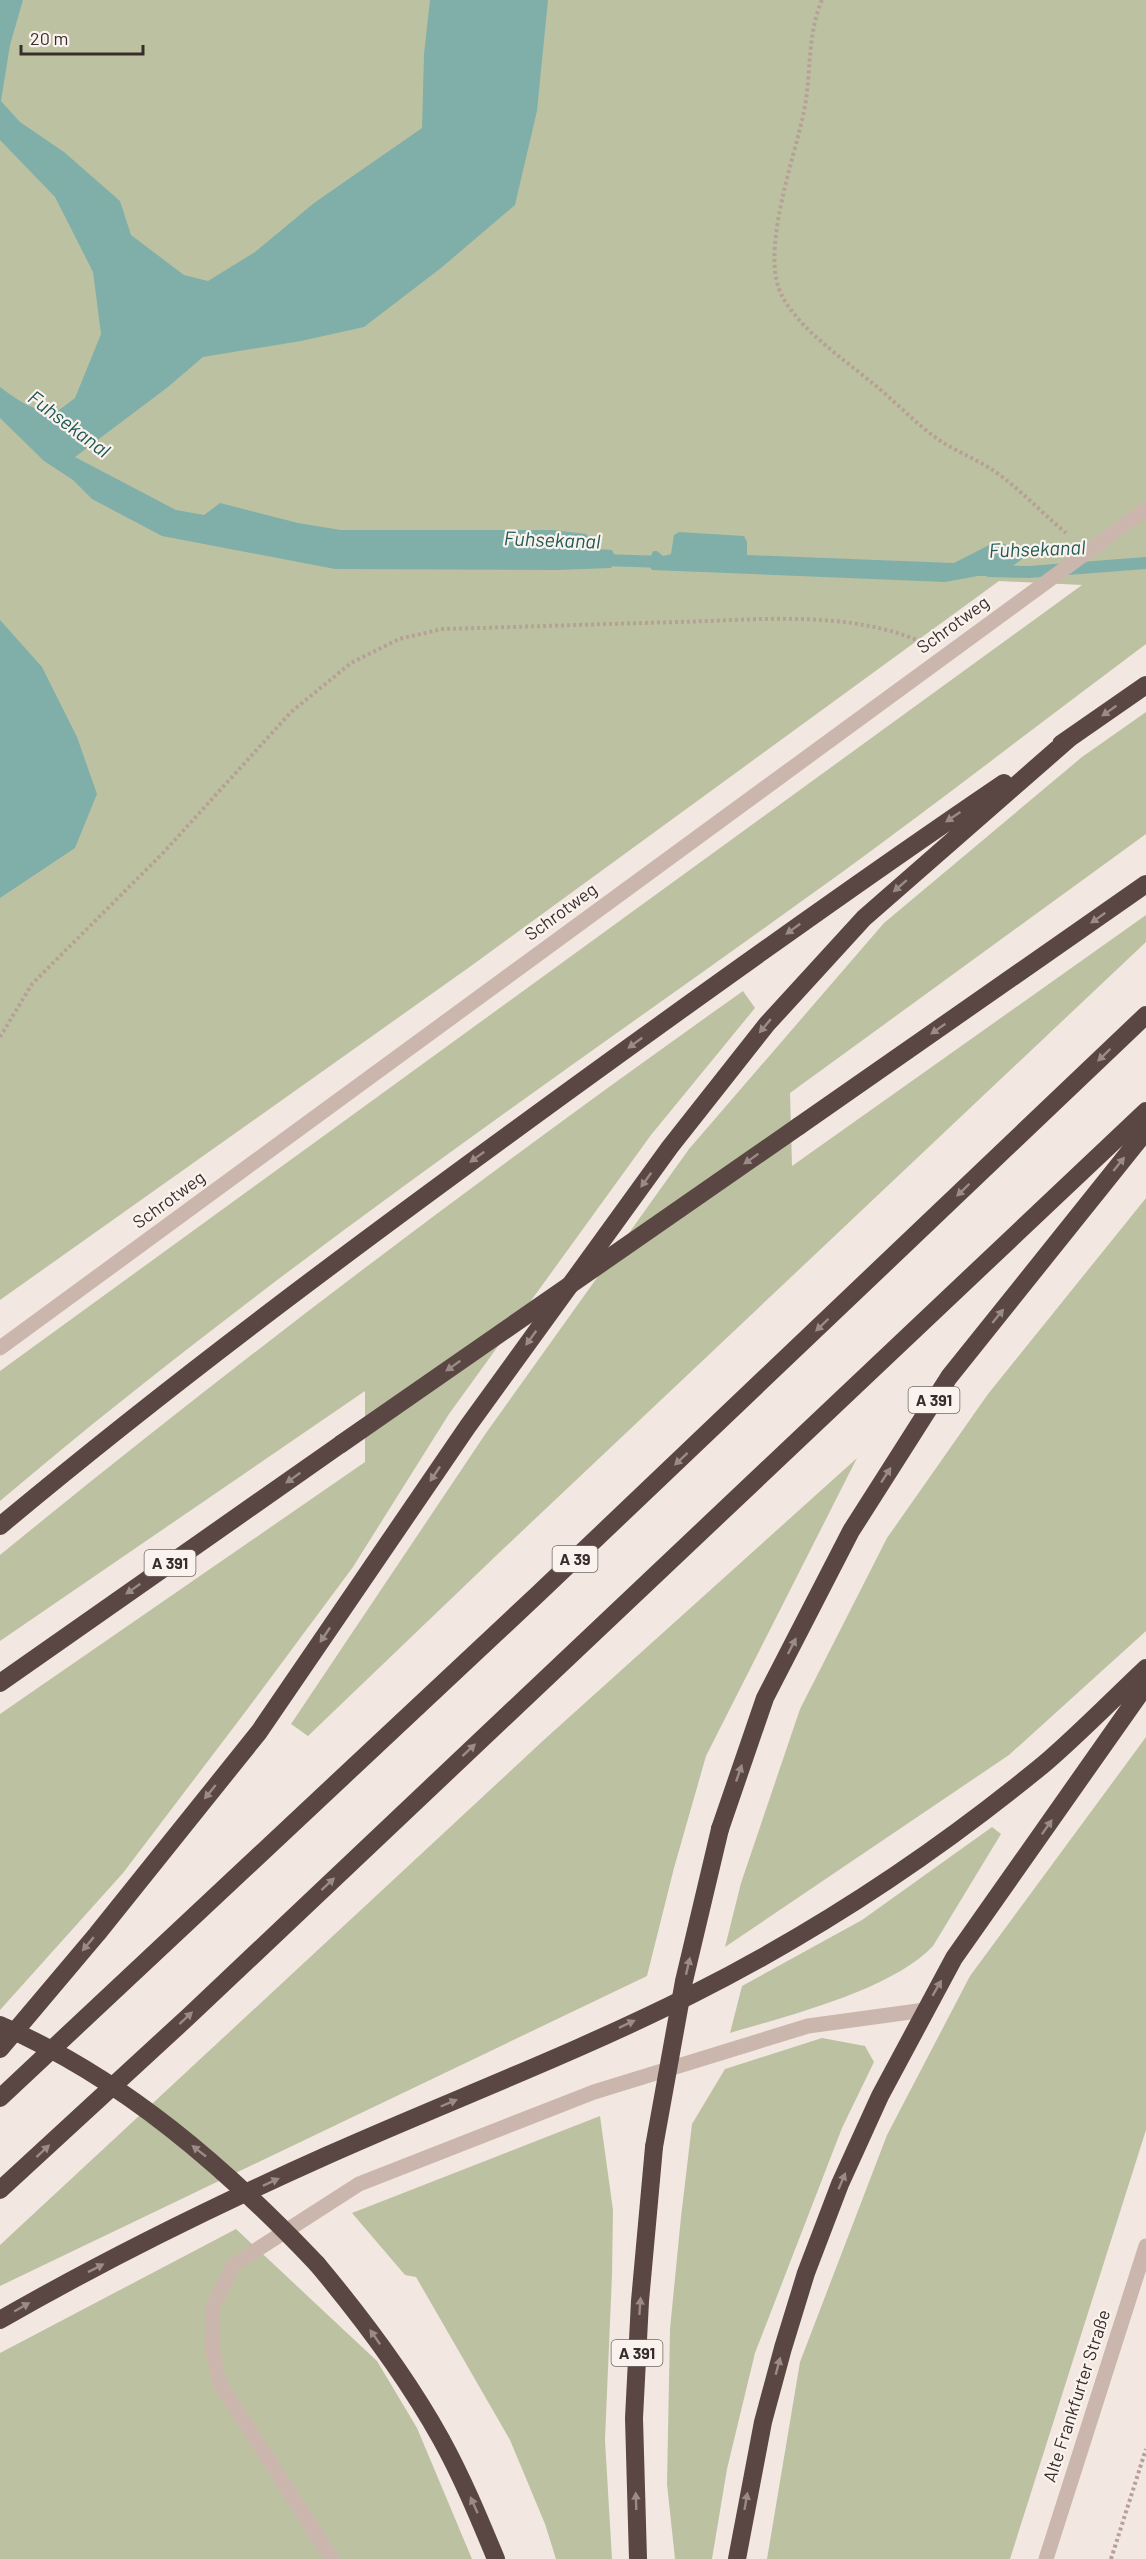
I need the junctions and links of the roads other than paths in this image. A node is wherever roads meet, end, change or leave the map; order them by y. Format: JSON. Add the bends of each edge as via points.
{"nodes":[{"id":1,"x":1146,"y":509,"type":"edge"},
{"id":2,"x":1146,"y":685,"type":"edge"},
{"id":3,"x":1071,"y":737,"type":"junction"},
{"id":4,"x":1146,"y":884,"type":"edge"},
{"id":5,"x":1146,"y":1015,"type":"edge"},
{"id":6,"x":1146,"y":1111,"type":"edge"},
{"id":7,"x":1146,"y":1131,"type":"edge"},
{"id":8,"x":0,"y":1348,"type":"edge"},
{"id":9,"x":0,"y":1526,"type":"edge"},
{"id":10,"x":1146,"y":1668,"type":"edge"},
{"id":11,"x":0,"y":1683,"type":"edge"},
{"id":12,"x":1146,"y":1685,"type":"edge"},
{"id":13,"x":924,"y":2010,"type":"junction"},
{"id":14,"x":0,"y":2025,"type":"edge"},
{"id":15,"x":0,"y":2049,"type":"edge"},
{"id":16,"x":0,"y":2098,"type":"edge"},
{"id":17,"x":0,"y":2190,"type":"edge"},
{"id":18,"x":1146,"y":2246,"type":"edge"},
{"id":19,"x":0,"y":2320,"type":"edge"},
{"id":20,"x":332,"y":2559,"type":"edge"},
{"id":21,"x":496,"y":2559,"type":"edge"},
{"id":22,"x":638,"y":2559,"type":"edge"},
{"id":23,"x":736,"y":2559,"type":"edge"},
{"id":24,"x":1046,"y":2559,"type":"edge"}],
"edges":[{"from":1,"to":8,"type":"street","name":"Schrotweg"},
{"from":2,"to":3,"type":"highway","one_way":true},
{"from":3,"to":9,"type":"highway","one_way":true,"via":[[838,896],[366,1238],[97,1445]]},
{"from":3,"to":15,"type":"highway","one_way":true,"via":[[864,918],[767,1024],[670,1148],[468,1426],[259,1732]]},
{"from":4,"to":11,"type":"highway","number":"A 391","one_way":true,"bridge":true},
{"from":5,"to":16,"type":"highway","number":"A 39","one_way":true,"via":[[521,1610]]},
{"from":17,"to":6,"type":"highway","one_way":true},
{"from":22,"to":7,"type":"highway","number":"A 391","one_way":true,"bridge":true,"via":[[634,2418],[654,2147],[684,1981],[720,1829],[765,1698],[850,1531],[949,1377]]},
{"from":19,"to":10,"type":"highway","one_way":true,"via":[[185,2222],[684,1998],[794,1938],[967,1824],[1046,1761]]},
{"from":13,"to":12,"type":"highway","one_way":true,"via":[[954,1958]]},
{"from":13,"to":20,"type":"street","via":[[808,2026],[594,2092],[359,2184],[233,2265],[213,2307],[212,2346],[219,2382]]},
{"from":23,"to":13,"type":"highway","one_way":true,"via":[[763,2422],[806,2273],[849,2164]]},
{"from":21,"to":14,"type":"highway","one_way":true,"bridge":true,"via":[[441,2439],[404,2378],[363,2319],[317,2264],[263,2207],[205,2155],[76,2066]]},
{"from":18,"to":24,"type":"street","name":"Alte Frankfurter Straße"}]}
